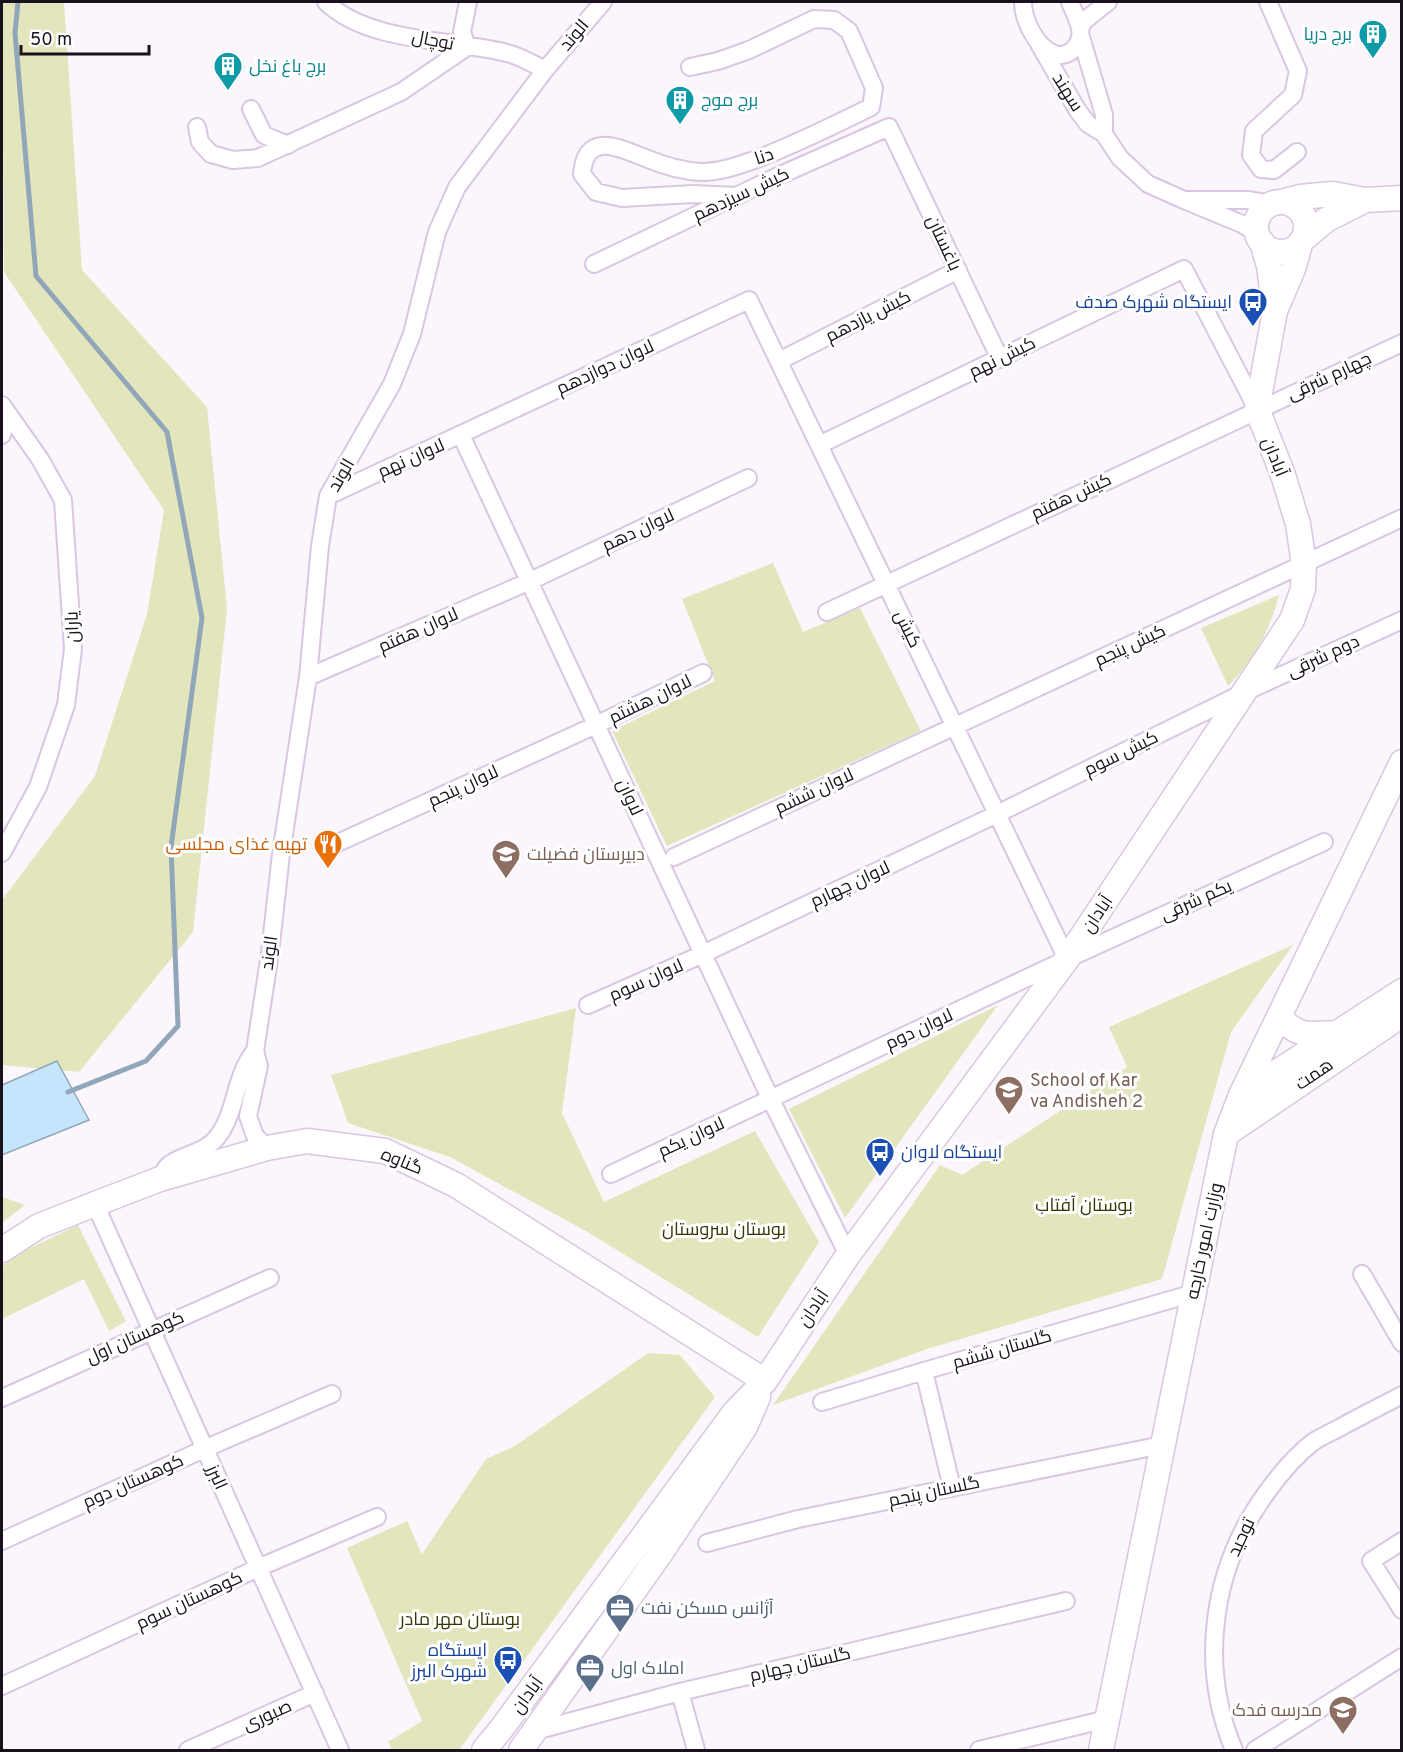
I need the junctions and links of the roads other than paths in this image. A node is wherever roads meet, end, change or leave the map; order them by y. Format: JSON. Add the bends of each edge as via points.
{"nodes":[{"id":1,"x":326,"y":2,"type":"edge"},
{"id":2,"x":468,"y":2,"type":"edge"},
{"id":3,"x":603,"y":2,"type":"edge"},
{"id":4,"x":1070,"y":2,"type":"edge"},
{"id":5,"x":1108,"y":2,"type":"edge"},
{"id":6,"x":1268,"y":2,"type":"edge"},
{"id":7,"x":1022,"y":4,"type":"edge"},
{"id":8,"x":1080,"y":32,"type":"junction"},
{"id":9,"x":1039,"y":44,"type":"junction"},
{"id":10,"x":467,"y":47,"type":"junction"},
{"id":11,"x":690,"y":68,"type":"dead end"},
{"id":12,"x":545,"y":70,"type":"junction"},
{"id":13,"x":251,"y":109,"type":"dead end"},
{"id":14,"x":197,"y":127,"type":"dead end"},
{"id":15,"x":889,"y":127,"type":"joint"},
{"id":16,"x":1104,"y":134,"type":"junction"},
{"id":17,"x":288,"y":145,"type":"junction"},
{"id":18,"x":1297,"y":152,"type":"dead end"},
{"id":19,"x":737,"y":196,"type":"junction"},
{"id":20,"x":1401,"y":198,"type":"edge"},
{"id":21,"x":1184,"y":200,"type":"junction"},
{"id":22,"x":1365,"y":200,"type":"junction"},
{"id":23,"x":1276,"y":203,"type":"junction"},
{"id":24,"x":1260,"y":238,"type":"junction"},
{"id":25,"x":1301,"y":241,"type":"junction"},
{"id":26,"x":594,"y":264,"type":"dead end"},
{"id":27,"x":1184,"y":269,"type":"joint"},
{"id":28,"x":958,"y":270,"type":"junction"},
{"id":29,"x":749,"y":300,"type":"joint"},
{"id":30,"x":1275,"y":311,"type":"junction"},
{"id":31,"x":1401,"y":343,"type":"edge"},
{"id":32,"x":1000,"y":358,"type":"junction"},
{"id":33,"x":779,"y":361,"type":"junction"},
{"id":34,"x":1257,"y":409,"type":"junction"},
{"id":35,"x":5,"y":410,"type":"edge"},
{"id":36,"x":2,"y":435,"type":"edge"},
{"id":37,"x":461,"y":435,"type":"junction"},
{"id":38,"x":819,"y":445,"type":"junction"},
{"id":39,"x":748,"y":478,"type":"dead end"},
{"id":40,"x":328,"y":496,"type":"junction"},
{"id":41,"x":1401,"y":519,"type":"edge"},
{"id":42,"x":1305,"y":564,"type":"junction"},
{"id":43,"x":528,"y":582,"type":"junction"},
{"id":44,"x":886,"y":583,"type":"junction"},
{"id":45,"x":827,"y":612,"type":"dead end"},
{"id":46,"x":1401,"y":620,"type":"edge"},
{"id":47,"x":703,"y":673,"type":"dead end"},
{"id":48,"x":308,"y":677,"type":"junction"},
{"id":49,"x":1245,"y":692,"type":"junction"},
{"id":50,"x":596,"y":724,"type":"junction"},
{"id":51,"x":955,"y":725,"type":"junction"},
{"id":52,"x":1401,"y":762,"type":"edge"},
{"id":53,"x":997,"y":814,"type":"junction"},
{"id":54,"x":1324,"y":842,"type":"dead end"},
{"id":55,"x":329,"y":847,"type":"dead end"},
{"id":56,"x":2,"y":853,"type":"edge"},
{"id":57,"x":674,"y":857,"type":"dead end"},
{"id":58,"x":703,"y":954,"type":"junction"},
{"id":59,"x":1067,"y":959,"type":"junction"},
{"id":60,"x":1401,"y":990,"type":"edge"},
{"id":61,"x":588,"y":1005,"type":"dead end"},
{"id":62,"x":1401,"y":1015,"type":"edge"},
{"id":63,"x":1279,"y":1017,"type":"junction"},
{"id":64,"x":1336,"y":1033,"type":"junction"},
{"id":65,"x":255,"y":1050,"type":"junction"},
{"id":66,"x":1241,"y":1095,"type":"junction"},
{"id":67,"x":771,"y":1100,"type":"junction"},
{"id":68,"x":1226,"y":1134,"type":"junction"},
{"id":69,"x":267,"y":1148,"type":"junction"},
{"id":70,"x":610,"y":1174,"type":"dead end"},
{"id":71,"x":160,"y":1179,"type":"junction"},
{"id":72,"x":95,"y":1204,"type":"junction"},
{"id":73,"x":2,"y":1250,"type":"edge"},
{"id":74,"x":848,"y":1255,"type":"junction"},
{"id":75,"x":1362,"y":1274,"type":"dead end"},
{"id":76,"x":270,"y":1278,"type":"dead end"},
{"id":77,"x":1194,"y":1293,"type":"junction"},
{"id":78,"x":151,"y":1330,"type":"junction"},
{"id":79,"x":1401,"y":1343,"type":"edge"},
{"id":80,"x":924,"y":1371,"type":"junction"},
{"id":81,"x":765,"y":1381,"type":"junction"},
{"id":82,"x":332,"y":1394,"type":"dead end"},
{"id":83,"x":1401,"y":1395,"type":"edge"},
{"id":84,"x":2,"y":1398,"type":"edge"},
{"id":85,"x":822,"y":1402,"type":"dead end"},
{"id":86,"x":1162,"y":1445,"type":"junction"},
{"id":87,"x":204,"y":1449,"type":"junction"},
{"id":88,"x":952,"y":1488,"type":"junction"},
{"id":89,"x":377,"y":1516,"type":"dead end"},
{"id":90,"x":2,"y":1541,"type":"edge"},
{"id":91,"x":1401,"y":1541,"type":"edge"},
{"id":92,"x":707,"y":1543,"type":"dead end"},
{"id":93,"x":258,"y":1568,"type":"junction"},
{"id":94,"x":1066,"y":1601,"type":"dead end"},
{"id":95,"x":1401,"y":1610,"type":"edge"},
{"id":96,"x":1401,"y":1657,"type":"edge"},
{"id":97,"x":2,"y":1686,"type":"edge"},
{"id":98,"x":680,"y":1692,"type":"junction"},
{"id":99,"x":315,"y":1694,"type":"junction"},
{"id":100,"x":1107,"y":1719,"type":"junction"},
{"id":101,"x":528,"y":1741,"type":"edge"},
{"id":102,"x":188,"y":1750,"type":"edge"},
{"id":103,"x":340,"y":1750,"type":"edge"},
{"id":104,"x":484,"y":1750,"type":"edge"},
{"id":105,"x":696,"y":1750,"type":"edge"},
{"id":106,"x":979,"y":1750,"type":"edge"},
{"id":107,"x":1101,"y":1750,"type":"edge"},
{"id":108,"x":1234,"y":1750,"type":"edge"},
{"id":109,"x":1255,"y":1750,"type":"edge"}],
"edges":[{"from":1,"to":10,"type":"street","name":"توچال","via":[[361,25]]},
{"from":2,"to":10,"type":"street","via":[[462,32]]},
{"from":3,"to":12,"type":"street","name":"الوند"},
{"from":4,"to":8,"type":"street","name":"سهند"},
{"from":5,"to":8,"type":"street","via":[[1084,21]]},
{"from":6,"to":18,"type":"street","via":[[1298,72],[1293,95],[1254,131],[1251,155],[1261,169],[1274,170]]},
{"from":7,"to":9,"type":"street","name":"سهند"},
{"from":8,"to":9,"type":"street","via":[[1078,44],[1062,56]]},
{"from":8,"to":16,"type":"street","name":"سهند","via":[[1104,115]]},
{"from":9,"to":16,"type":"street","name":"سهند","via":[[1078,111]]},
{"from":10,"to":12,"type":"street","name":"توچال","via":[[508,53]]},
{"from":10,"to":17,"type":"street","via":[[401,92]]},
{"from":11,"to":19,"type":"street","name":"دنا","via":[[749,50],[814,20],[834,20],[849,31],[874,88],[871,107],[790,147],[725,170],[678,169],[623,148],[607,146],[592,149],[584,160],[582,174],[596,192],[622,198]]},
{"from":12,"to":40,"type":"street","name":"الوند","via":[[458,187],[437,232],[412,334],[392,384]]},
{"from":13,"to":17,"type":"street","via":[[264,135]]},
{"from":14,"to":17,"type":"street","via":[[200,142],[211,154],[233,160],[258,158]]},
{"from":15,"to":19,"type":"street","name":"کیش سیزدهم"},
{"from":15,"to":28,"type":"street","name":"باغستان"},
{"from":16,"to":21,"type":"street","name":"سهند","via":[[1120,158],[1148,184]]},
{"from":19,"to":26,"type":"street","name":"کیش سیزدهم"},
{"from":20,"to":22,"type":"main road"},
{"from":21,"to":23,"type":"street","name":"سهند"},
{"from":21,"to":24,"type":"street","name":"سهند","via":[[1242,224]]},
{"from":22,"to":23,"type":"main road","via":[[1333,194]]},
{"from":22,"to":25,"type":"main road","via":[[1326,220]]},
{"from":23,"to":24,"type":"main road","via":[[1259,216],[1256,225]]},
{"from":23,"to":25,"type":"main road","via":[[1290,203],[1304,215],[1306,233]]},
{"from":24,"to":25,"type":"main road","via":[[1277,251],[1295,248]]},
{"from":24,"to":30,"type":"main road","via":[[1269,266]]},
{"from":25,"to":30,"type":"main road"},
{"from":27,"to":32,"type":"street","name":"کیش نهم"},
{"from":27,"to":34,"type":"street","name":"آبادان"},
{"from":28,"to":32,"type":"street","name":"باغستان"},
{"from":28,"to":33,"type":"street","name":"کیش یازدهم"},
{"from":29,"to":33,"type":"street","name":"کیش"},
{"from":29,"to":37,"type":"street","name":"لاوان دوازدهم"},
{"from":30,"to":34,"type":"main road"},
{"from":31,"to":34,"type":"street","name":"چهارم شرقی"},
{"from":32,"to":38,"type":"street","name":"کیش نهم"},
{"from":33,"to":38,"type":"street","name":"کیش"},
{"from":34,"to":42,"type":"main road","name":"آبادان","via":[[1283,475]]},
{"from":34,"to":44,"type":"street","name":"کیش هفتم"},
{"from":35,"to":36,"type":"street"},
{"from":35,"to":56,"type":"street","name":"یاران","via":[[63,500],[73,649],[66,705],[38,787]]},
{"from":37,"to":40,"type":"street","name":"لاوان نهم"},
{"from":37,"to":43,"type":"street","name":"لاوان"},
{"from":38,"to":44,"type":"street","name":"کیش"},
{"from":39,"to":43,"type":"street","name":"لاوان دهم"},
{"from":40,"to":48,"type":"street","name":"الوند"},
{"from":41,"to":42,"type":"street","name":"کیش پنجم"},
{"from":42,"to":49,"type":"main road","name":"آبادان","via":[[1303,589],[1292,620]]},
{"from":42,"to":51,"type":"street","name":"کیش پنجم"},
{"from":43,"to":48,"type":"street","name":"لاوان هفتم"},
{"from":43,"to":50,"type":"street","name":"لاوان"},
{"from":44,"to":45,"type":"street","name":"کیش هفتم"},
{"from":44,"to":51,"type":"street","name":"کیش"},
{"from":46,"to":49,"type":"street","name":"دوم شرقی"},
{"from":47,"to":50,"type":"street","name":"لاوان هشتم"},
{"from":48,"to":65,"type":"street","name":"الوند"},
{"from":49,"to":53,"type":"street","name":"کیش سوم"},
{"from":49,"to":59,"type":"main road","name":"آبادان"},
{"from":50,"to":55,"type":"street","name":"لاوان پنجم"},
{"from":50,"to":58,"type":"street","name":"لاوان"},
{"from":51,"to":53,"type":"street","name":"کیش"},
{"from":51,"to":57,"type":"street","name":"لاوان ششم"},
{"from":52,"to":63,"type":"main road","name":"وزارت امور خارجه"},
{"from":53,"to":58,"type":"street","name":"لاوان چهارم"},
{"from":53,"to":59,"type":"street","name":"کیش"},
{"from":54,"to":59,"type":"street","name":"یکم شرقی"},
{"from":58,"to":61,"type":"street","name":"لاوان سوم"},
{"from":58,"to":67,"type":"street","name":"لاوان"},
{"from":59,"to":67,"type":"street","name":"لاوان دوم"},
{"from":59,"to":74,"type":"main road","name":"آبادان"},
{"from":60,"to":64,"type":"main road","name":"همت"},
{"from":62,"to":68,"type":"main road","name":"همت"},
{"from":63,"to":64,"type":"main road","via":[[1303,1034]]},
{"from":63,"to":66,"type":"main road","name":"وزارت امور خارجه"},
{"from":64,"to":66,"type":"main road","name":"همت"},
{"from":65,"to":69,"type":"street","via":[[259,1066],[248,1116],[255,1136]]},
{"from":65,"to":71,"type":"street","via":[[244,1063],[227,1122],[217,1138],[202,1150],[168,1164]]},
{"from":66,"to":68,"type":"main road","name":"وزارت امور خارجه"},
{"from":67,"to":70,"type":"street","name":"لاوان یکم"},
{"from":67,"to":74,"type":"street","name":"لاوان"},
{"from":68,"to":77,"type":"main road","name":"وزارت امور خارجه"},
{"from":69,"to":71,"type":"main road","name":"گناوه"},
{"from":69,"to":81,"type":"main road","name":"گناوه","via":[[307,1141],[385,1151],[456,1185]]},
{"from":71,"to":72,"type":"main road","name":"گناوه"},
{"from":72,"to":73,"type":"main road","name":"گناوه","via":[[39,1226]]},
{"from":72,"to":78,"type":"street","name":"البرز"},
{"from":74,"to":81,"type":"main road","name":"آبادان"},
{"from":75,"to":79,"type":"street"},
{"from":76,"to":78,"type":"street","name":"کوهستان اول"},
{"from":77,"to":80,"type":"street","name":"گلستان ششم"},
{"from":77,"to":86,"type":"main road","name":"وزارت امور خارجه"},
{"from":78,"to":84,"type":"street","name":"کوهستان اول"},
{"from":78,"to":87,"type":"street","name":"البرز"},
{"from":80,"to":85,"type":"street","name":"گلستان ششم"},
{"from":80,"to":88,"type":"street"},
{"from":81,"to":101,"type":"main road","name":"آبادان","via":[[745,1427]]},
{"from":81,"to":104,"type":"main road","name":"آبادان","via":[[734,1413]]},
{"from":82,"to":87,"type":"street","name":"کوهستان دوم"},
{"from":83,"to":108,"type":"street","name":"توحید","via":[[1314,1442],[1282,1472],[1252,1513],[1231,1554],[1214,1630],[1213,1662],[1217,1696]]},
{"from":86,"to":88,"type":"street","name":"گلستان پنجم"},
{"from":86,"to":100,"type":"main road","name":"وزارت امور خارجه"},
{"from":87,"to":90,"type":"street","name":"کوهستان دوم"},
{"from":87,"to":93,"type":"street","name":"البرز"},
{"from":88,"to":92,"type":"street","name":"گلستان پنجم","via":[[798,1519]]},
{"from":89,"to":93,"type":"street","name":"کوهستان سوم"},
{"from":91,"to":95,"type":"street","via":[[1371,1561]]},
{"from":93,"to":97,"type":"street","name":"کوهستان سوم"},
{"from":93,"to":99,"type":"street","name":"البرز"},
{"from":94,"to":98,"type":"street","name":"گلستان چهارم"},
{"from":96,"to":109,"type":"street"},
{"from":98,"to":101,"type":"street","name":"گلستان چهارم"},
{"from":98,"to":105,"type":"street"},
{"from":99,"to":102,"type":"street","name":"صبوری"},
{"from":99,"to":103,"type":"street","name":"البرز"},
{"from":100,"to":106,"type":"street"},
{"from":100,"to":107,"type":"main road","name":"وزارت امور خارجه"}]}
